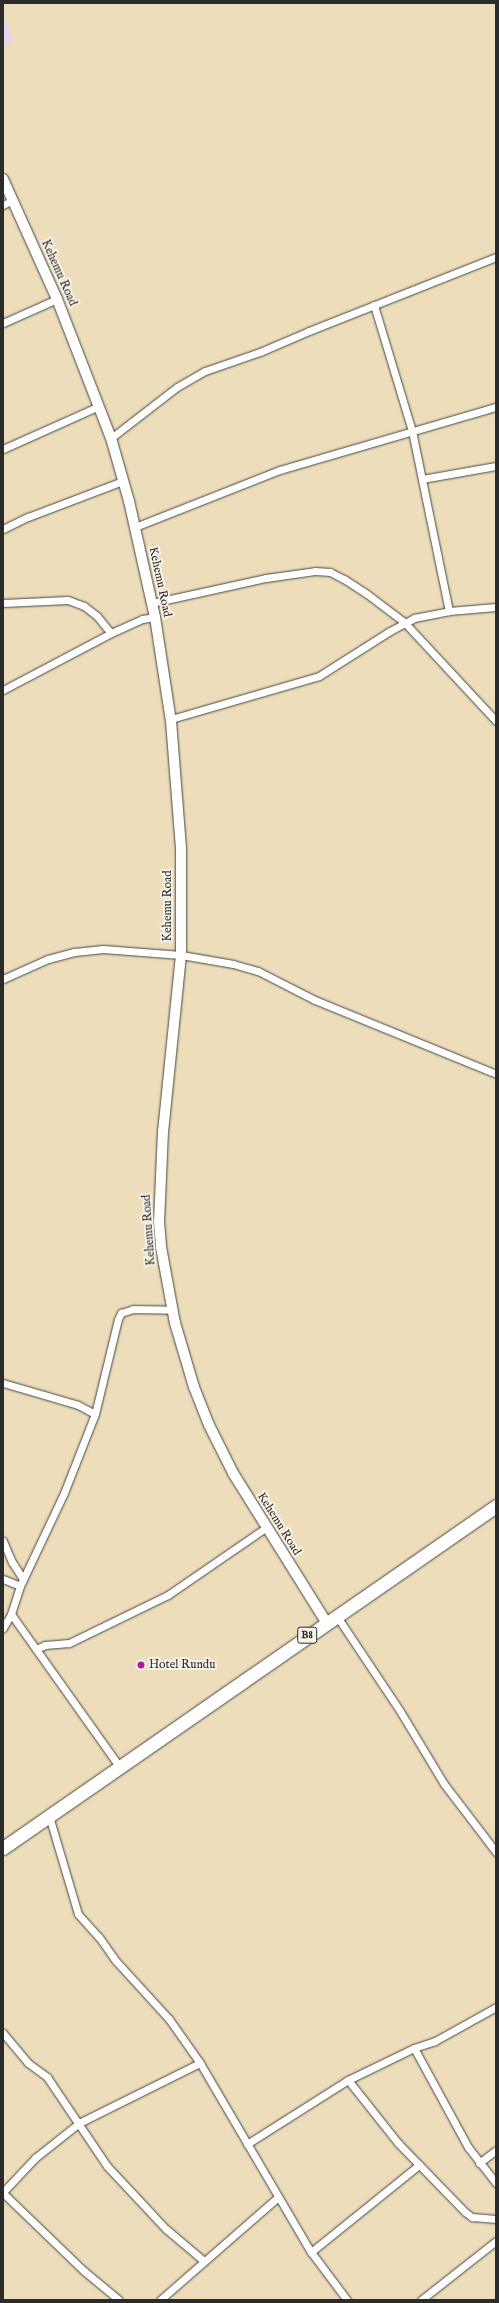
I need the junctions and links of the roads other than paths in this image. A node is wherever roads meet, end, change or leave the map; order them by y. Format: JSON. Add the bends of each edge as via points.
{"nodes":[{"id":1,"x":3,"y":180,"type":"edge"},
{"id":2,"x":13,"y":200,"type":"junction"},
{"id":3,"x":3,"y":205,"type":"edge"},
{"id":4,"x":496,"y":257,"type":"edge"},
{"id":5,"x":57,"y":299,"type":"junction"},
{"id":6,"x":374,"y":305,"type":"junction"},
{"id":7,"x":3,"y":323,"type":"edge"},
{"id":8,"x":99,"y":406,"type":"junction"},
{"id":9,"x":496,"y":407,"type":"edge"},
{"id":10,"x":412,"y":431,"type":"junction"},
{"id":11,"x":111,"y":438,"type":"junction"},
{"id":12,"x":3,"y":449,"type":"edge"},
{"id":13,"x":496,"y":466,"type":"edge"},
{"id":14,"x":422,"y":480,"type":"junction"},
{"id":15,"x":123,"y":481,"type":"junction"},
{"id":16,"x":135,"y":527,"type":"junction"},
{"id":17,"x":3,"y":529,"type":"edge"},
{"id":18,"x":3,"y":603,"type":"edge"},
{"id":19,"x":152,"y":603,"type":"junction"},
{"id":20,"x":496,"y":607,"type":"edge"},
{"id":21,"x":449,"y":611,"type":"junction"},
{"id":22,"x":155,"y":617,"type":"junction"},
{"id":23,"x":404,"y":622,"type":"junction"},
{"id":24,"x":112,"y":633,"type":"junction"},
{"id":25,"x":3,"y":690,"type":"edge"},
{"id":26,"x":171,"y":719,"type":"junction"},
{"id":27,"x":496,"y":721,"type":"edge"},
{"id":28,"x":181,"y":955,"type":"junction"},
{"id":29,"x":3,"y":979,"type":"edge"},
{"id":30,"x":496,"y":1074,"type":"edge"},
{"id":31,"x":172,"y":1310,"type":"junction"},
{"id":32,"x":3,"y":1383,"type":"edge"},
{"id":33,"x":95,"y":1414,"type":"junction"},
{"id":34,"x":496,"y":1506,"type":"edge"},
{"id":35,"x":265,"y":1528,"type":"junction"},
{"id":36,"x":3,"y":1541,"type":"edge"},
{"id":37,"x":3,"y":1579,"type":"edge"},
{"id":38,"x":23,"y":1579,"type":"junction"},
{"id":39,"x":20,"y":1586,"type":"junction"},
{"id":40,"x":11,"y":1614,"type":"junction"},
{"id":41,"x":331,"y":1619,"type":"junction"},
{"id":42,"x":3,"y":1628,"type":"edge"},
{"id":43,"x":36,"y":1649,"type":"junction"},
{"id":44,"x":119,"y":1766,"type":"junction"},
{"id":45,"x":49,"y":1816,"type":"junction"},
{"id":46,"x":3,"y":1848,"type":"edge"},
{"id":47,"x":496,"y":1852,"type":"edge"},
{"id":48,"x":496,"y":2007,"type":"edge"},
{"id":49,"x":3,"y":2033,"type":"edge"},
{"id":50,"x":414,"y":2048,"type":"junction"},
{"id":51,"x":200,"y":2063,"type":"junction"},
{"id":52,"x":348,"y":2080,"type":"junction"},
{"id":53,"x":79,"y":2123,"type":"junction"},
{"id":54,"x":247,"y":2144,"type":"junction"},
{"id":55,"x":496,"y":2150,"type":"edge"},
{"id":56,"x":479,"y":2163,"type":"junction"},
{"id":57,"x":419,"y":2165,"type":"junction"},
{"id":58,"x":496,"y":2183,"type":"edge"},
{"id":59,"x":3,"y":2192,"type":"edge"},
{"id":60,"x":278,"y":2197,"type":"junction"},
{"id":61,"x":496,"y":2219,"type":"edge"},
{"id":62,"x":496,"y":2241,"type":"edge"},
{"id":63,"x":311,"y":2252,"type":"junction"},
{"id":64,"x":204,"y":2261,"type":"junction"},
{"id":65,"x":119,"y":2300,"type":"edge"},
{"id":66,"x":160,"y":2300,"type":"edge"},
{"id":67,"x":347,"y":2300,"type":"edge"},
{"id":68,"x":421,"y":2300,"type":"edge"}],
"edges":[{"from":1,"to":2,"type":"street","name":"Kehemu Road"},
{"from":2,"to":3,"type":"street"},
{"from":2,"to":5,"type":"street","name":"Kehemu Road"},
{"from":4,"to":6,"type":"street"},
{"from":5,"to":7,"type":"street"},
{"from":5,"to":8,"type":"street","name":"Kehemu Road"},
{"from":6,"to":10,"type":"street"},
{"from":6,"to":11,"type":"street","via":[[205,372],[177,387]]},
{"from":8,"to":11,"type":"street","name":"Kehemu Road"},
{"from":8,"to":12,"type":"street"},
{"from":9,"to":10,"type":"street"},
{"from":10,"to":14,"type":"street"},
{"from":10,"to":16,"type":"street","via":[[280,470]]},
{"from":11,"to":15,"type":"street","name":"Kehemu Road"},
{"from":13,"to":14,"type":"street"},
{"from":14,"to":21,"type":"street"},
{"from":15,"to":16,"type":"street","name":"Kehemu Road"},
{"from":15,"to":17,"type":"street"},
{"from":16,"to":19,"type":"street","name":"Kehemu Road"},
{"from":18,"to":24,"type":"street","via":[[68,600],[89,610]]},
{"from":19,"to":22,"type":"street","name":"Kehemu Road"},
{"from":19,"to":23,"type":"street","via":[[253,581],[322,571],[344,579]]},
{"from":20,"to":21,"type":"street"},
{"from":21,"to":23,"type":"street"},
{"from":22,"to":24,"type":"street","via":[[142,619]]},
{"from":22,"to":26,"type":"street","name":"Kehemu Road"},
{"from":23,"to":26,"type":"street","via":[[319,676]]},
{"from":23,"to":27,"type":"street"},
{"from":24,"to":25,"type":"street"},
{"from":26,"to":28,"type":"street","name":"Kehemu Road","via":[[181,849]]},
{"from":28,"to":29,"type":"street","via":[[103,949],[75,952],[48,959]]},
{"from":28,"to":30,"type":"street","via":[[255,970],[315,1000]]},
{"from":28,"to":31,"type":"street","name":"Kehemu Road","via":[[159,1186],[161,1247]]},
{"from":31,"to":33,"type":"street","via":[[143,1308],[121,1313],[115,1327]]},
{"from":31,"to":35,"type":"street","name":"Kehemu Road","via":[[192,1380],[209,1425],[232,1473]]},
{"from":32,"to":33,"type":"street","via":[[78,1405]]},
{"from":33,"to":38,"type":"street","via":[[64,1493]]},
{"from":34,"to":41,"type":"highway","number":"B8"},
{"from":35,"to":41,"type":"street","name":"Kehemu Road"},
{"from":35,"to":43,"type":"street","via":[[168,1595],[69,1643],[45,1645]]},
{"from":36,"to":38,"type":"street"},
{"from":37,"to":39,"type":"street"},
{"from":38,"to":39,"type":"street"},
{"from":39,"to":40,"type":"street"},
{"from":40,"to":42,"type":"street"},
{"from":40,"to":43,"type":"street"},
{"from":41,"to":44,"type":"highway","number":"B8"},
{"from":41,"to":47,"type":"street","via":[[400,1711],[444,1784]]},
{"from":43,"to":44,"type":"street"},
{"from":44,"to":45,"type":"highway","number":"B8"},
{"from":45,"to":46,"type":"highway","number":"B8"},
{"from":45,"to":51,"type":"street","via":[[78,1914],[125,1972],[169,2019]]},
{"from":48,"to":50,"type":"street","via":[[435,2041]]},
{"from":49,"to":53,"type":"street","via":[[28,2063],[47,2077]]},
{"from":50,"to":52,"type":"street"},
{"from":50,"to":56,"type":"street"},
{"from":51,"to":53,"type":"street"},
{"from":51,"to":54,"type":"street"},
{"from":52,"to":54,"type":"street"},
{"from":52,"to":57,"type":"street","via":[[398,2143]]},
{"from":53,"to":59,"type":"street","via":[[35,2158]]},
{"from":53,"to":64,"type":"street","via":[[107,2166],[166,2229]]},
{"from":54,"to":60,"type":"street"},
{"from":55,"to":56,"type":"street"},
{"from":56,"to":58,"type":"street"},
{"from":57,"to":61,"type":"street","via":[[472,2217]]},
{"from":57,"to":63,"type":"street"},
{"from":59,"to":65,"type":"street","via":[[84,2271]]},
{"from":60,"to":63,"type":"street"},
{"from":60,"to":64,"type":"street"},
{"from":62,"to":68,"type":"street"},
{"from":63,"to":67,"type":"street"},
{"from":64,"to":66,"type":"street"}]}
